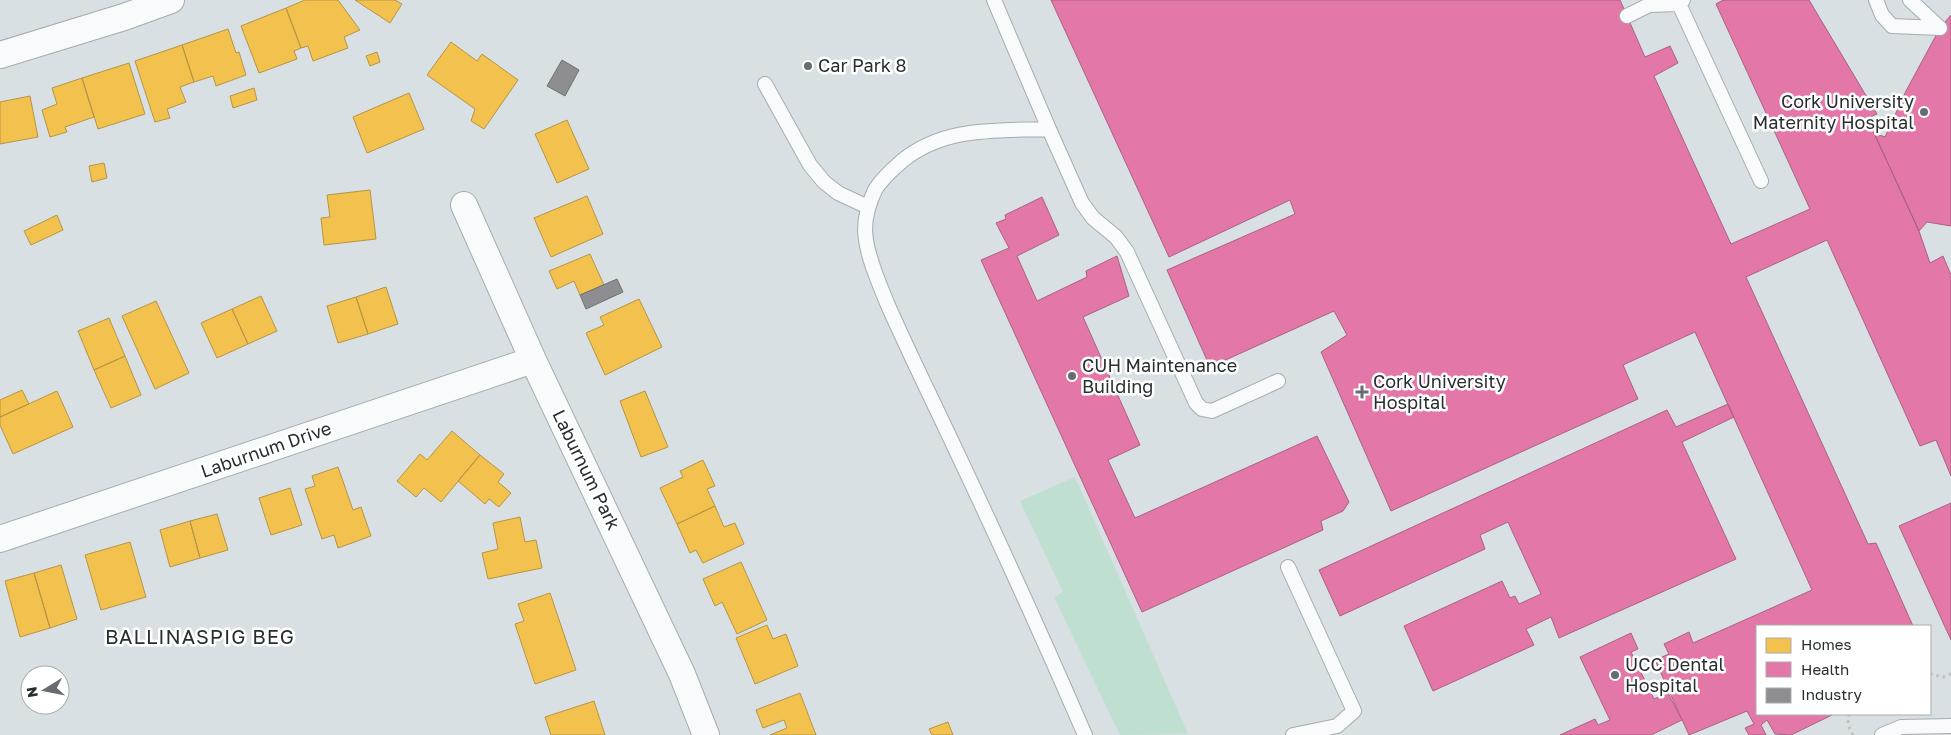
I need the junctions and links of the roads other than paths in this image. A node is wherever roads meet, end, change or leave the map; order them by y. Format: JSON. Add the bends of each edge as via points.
{"nodes":[{"id":1,"x":172,"y":0,"type":"edge"},
{"id":2,"x":994,"y":0,"type":"edge"},
{"id":3,"x":1876,"y":0,"type":"edge"},
{"id":4,"x":1910,"y":0,"type":"edge"},
{"id":5,"x":1681,"y":2,"type":"edge"},
{"id":6,"x":1627,"y":16,"type":"dead end"},
{"id":7,"x":0,"y":55,"type":"edge"},
{"id":8,"x":765,"y":84,"type":"dead end"},
{"id":9,"x":1049,"y":129,"type":"junction"},
{"id":10,"x":1761,"y":181,"type":"dead end"},
{"id":11,"x":464,"y":204,"type":"dead end"},
{"id":12,"x":868,"y":207,"type":"junction"},
{"id":13,"x":533,"y":360,"type":"junction"},
{"id":14,"x":1278,"y":381,"type":"dead end"},
{"id":15,"x":0,"y":539,"type":"edge"},
{"id":16,"x":1288,"y":566,"type":"dead end"},
{"id":17,"x":1951,"y":726,"type":"edge"},
{"id":18,"x":706,"y":735,"type":"edge"},
{"id":19,"x":1086,"y":735,"type":"edge"},
{"id":20,"x":1293,"y":735,"type":"edge"},
{"id":21,"x":1882,"y":735,"type":"edge"}],
"edges":[{"from":1,"to":7,"type":"street"},
{"from":2,"to":9,"type":"lane"},
{"from":3,"to":4,"type":"lane","via":[[1882,15],[1892,26],[1940,28]]},
{"from":5,"to":6,"type":"lane","via":[[1650,6]]},
{"from":5,"to":10,"type":"lane"},
{"from":8,"to":12,"type":"lane","via":[[810,165],[824,182]]},
{"from":9,"to":12,"type":"lane","via":[[964,134],[926,144],[888,172]]},
{"from":9,"to":14,"type":"lane","via":[[1082,203],[1093,218],[1116,237],[1126,252],[1196,403],[1202,409],[1212,410]]},
{"from":11,"to":13,"type":"street","name":"Laburnum Park"},
{"from":12,"to":19,"type":"lane","via":[[866,240],[876,276]]},
{"from":13,"to":15,"type":"street","name":"Laburnum Drive"},
{"from":13,"to":18,"type":"street","name":"Laburnum Park","via":[[682,674]]},
{"from":16,"to":20,"type":"lane","via":[[1354,711],[1337,726]]},
{"from":17,"to":21,"type":"lane","via":[[1901,727]]}]}
